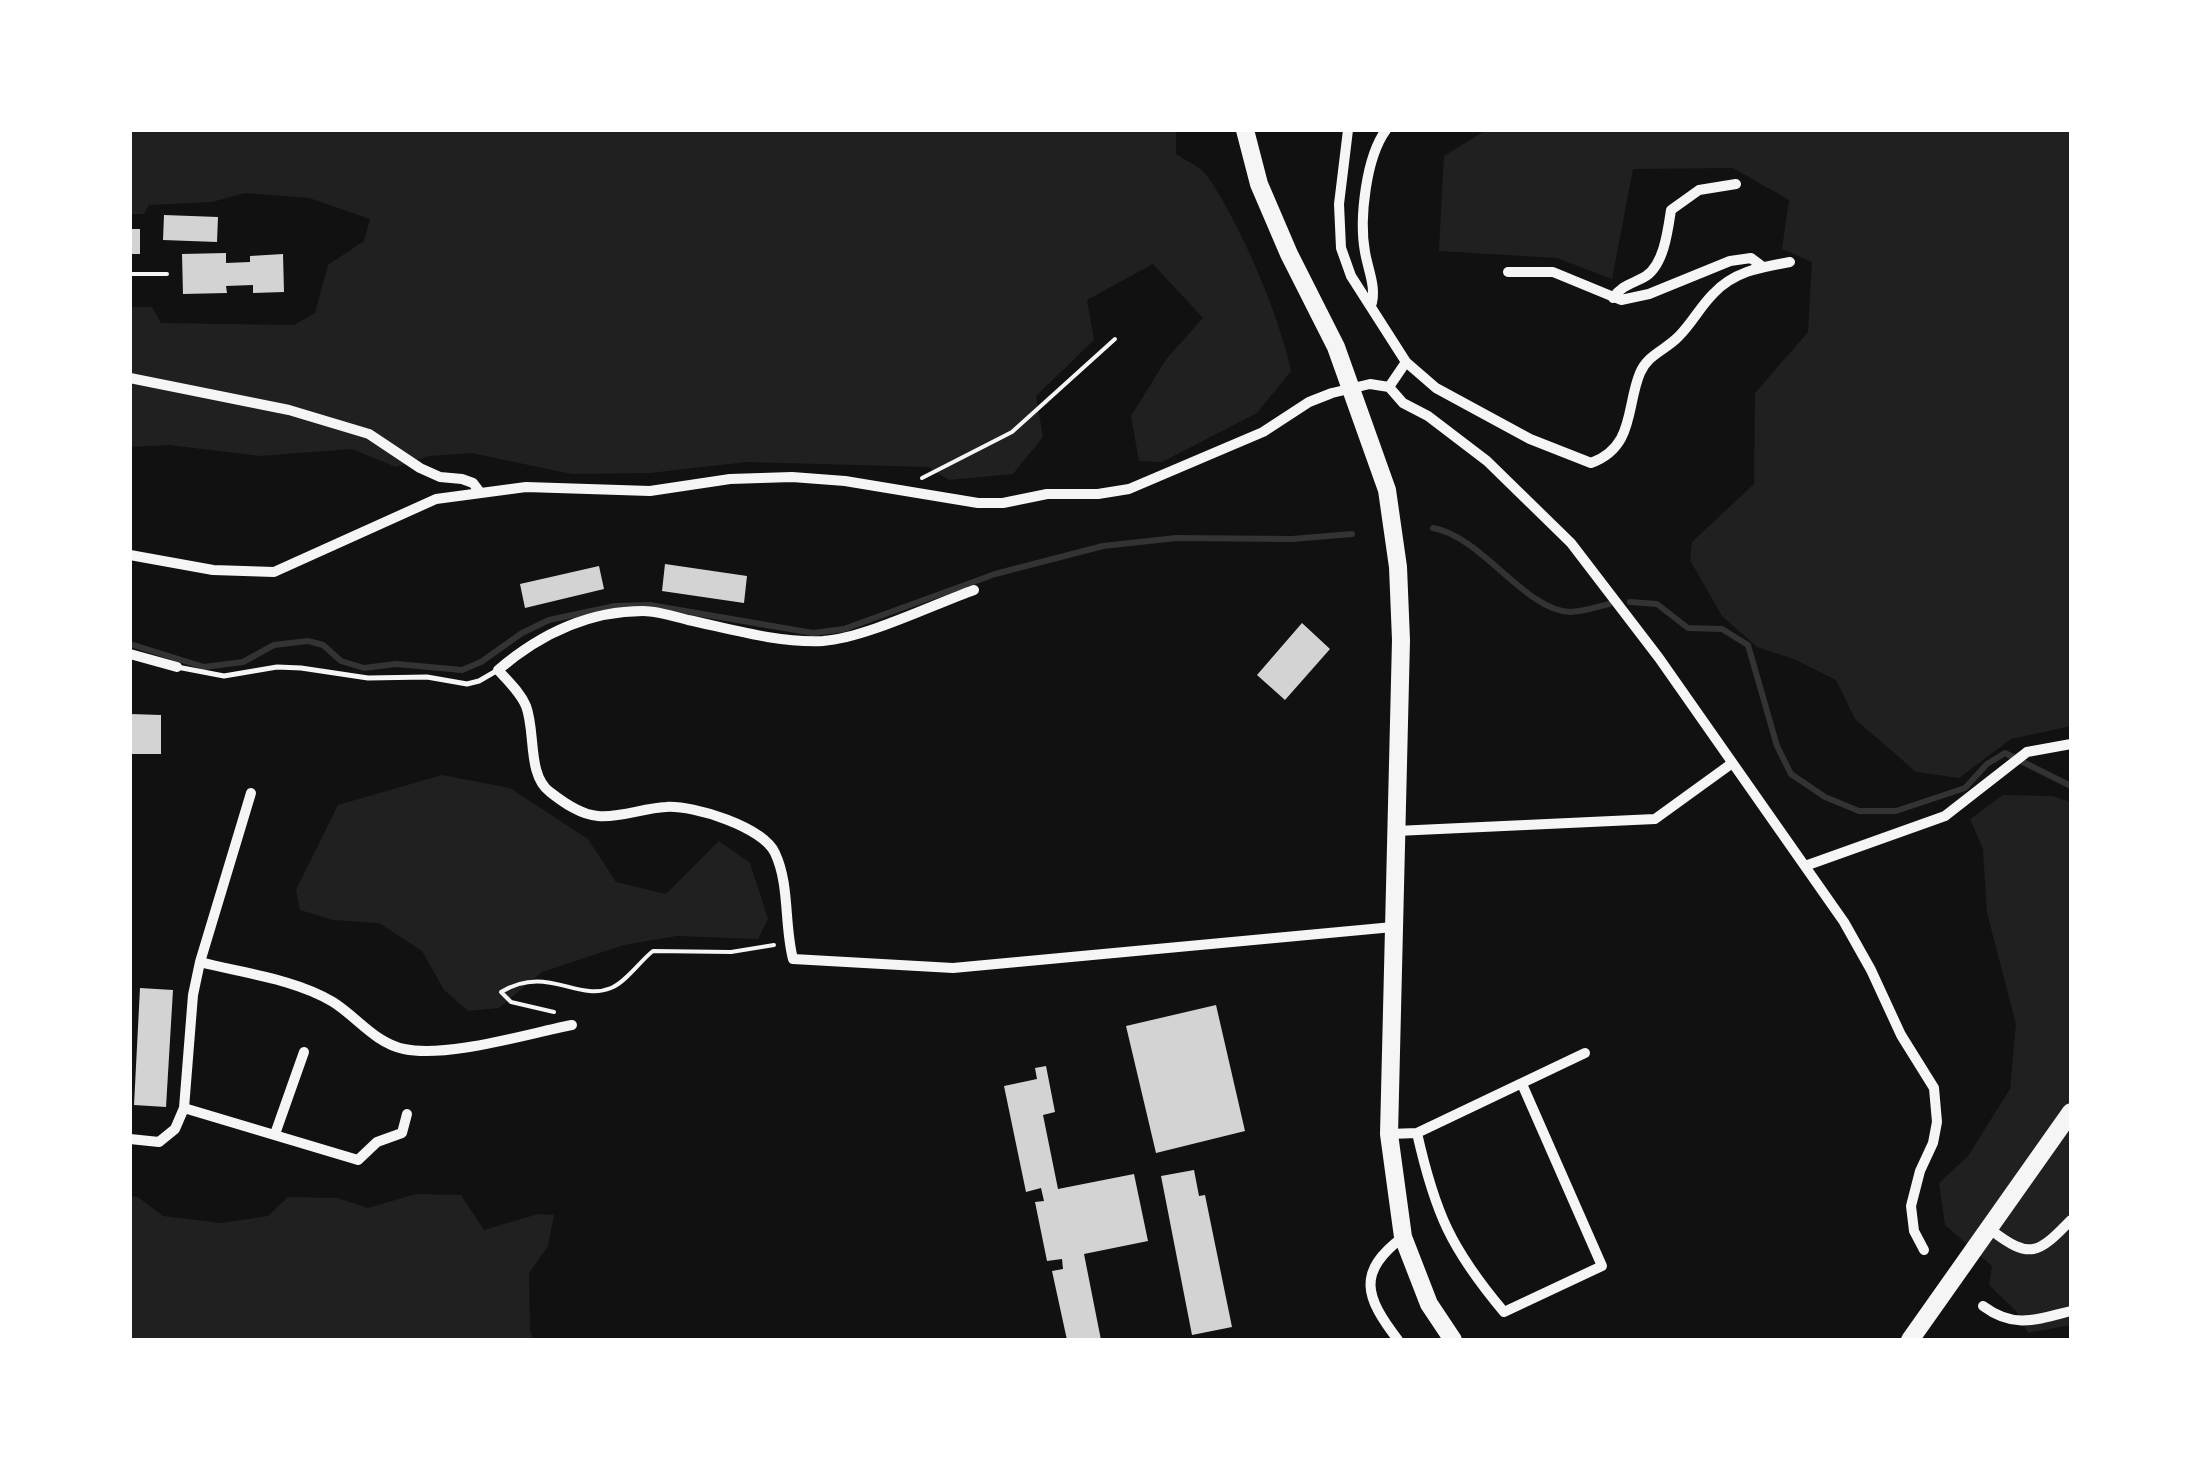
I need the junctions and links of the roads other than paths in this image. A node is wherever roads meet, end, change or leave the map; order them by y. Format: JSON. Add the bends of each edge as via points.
{"nodes":[{"id":1,"x":1245,"y":130,"type":"edge"},
{"id":2,"x":1348,"y":130,"type":"edge"},
{"id":3,"x":1386,"y":130,"type":"edge"},
{"id":4,"x":1736,"y":184,"type":"dead end"},
{"id":5,"x":1790,"y":262,"type":"dead end"},
{"id":6,"x":1763,"y":267,"type":"junction"},
{"id":7,"x":1508,"y":272,"type":"dead end"},
{"id":8,"x":1614,"y":298,"type":"junction"},
{"id":9,"x":1371,"y":306,"type":"junction"},
{"id":10,"x":1406,"y":362,"type":"junction"},
{"id":11,"x":130,"y":378,"type":"edge"},
{"id":12,"x":1353,"y":387,"type":"junction"},
{"id":13,"x":1389,"y":387,"type":"junction"},
{"id":14,"x":479,"y":491,"type":"junction"},
{"id":15,"x":130,"y":555,"type":"edge"},
{"id":16,"x":974,"y":590,"type":"dead end"},
{"id":17,"x":130,"y":654,"type":"edge"},
{"id":18,"x":177,"y":667,"type":"joint"},
{"id":19,"x":498,"y":670,"type":"junction"},
{"id":20,"x":2071,"y":744,"type":"edge"},
{"id":21,"x":1731,"y":764,"type":"junction"},
{"id":22,"x":251,"y":793,"type":"dead end"},
{"id":23,"x":1396,"y":831,"type":"junction"},
{"id":24,"x":1805,"y":866,"type":"junction"},
{"id":25,"x":1393,"y":927,"type":"junction"},
{"id":26,"x":200,"y":962,"type":"junction"},
{"id":27,"x":572,"y":1026,"type":"road end"},
{"id":28,"x":304,"y":1052,"type":"dead end"},
{"id":29,"x":1585,"y":1053,"type":"dead end"},
{"id":30,"x":1522,"y":1084,"type":"junction"},
{"id":31,"x":184,"y":1108,"type":"junction"},
{"id":32,"x":2071,"y":1112,"type":"edge"},
{"id":33,"x":407,"y":1114,"type":"dead end"},
{"id":34,"x":1417,"y":1133,"type":"junction"},
{"id":35,"x":275,"y":1134,"type":"junction"},
{"id":36,"x":1389,"y":1134,"type":"junction"},
{"id":37,"x":130,"y":1139,"type":"edge"},
{"id":38,"x":2071,"y":1220,"type":"edge"},
{"id":39,"x":1990,"y":1230,"type":"junction"},
{"id":40,"x":1403,"y":1237,"type":"junction"},
{"id":41,"x":1924,"y":1250,"type":"dead end"},
{"id":42,"x":1982,"y":1306,"type":"dead end"},
{"id":43,"x":2071,"y":1311,"type":"edge"},
{"id":44,"x":1398,"y":1340,"type":"edge"},
{"id":45,"x":1454,"y":1340,"type":"edge"},
{"id":46,"x":1910,"y":1340,"type":"edge"}],
"edges":[{"from":1,"to":12,"type":"main road","via":[[1259,184]]},
{"from":2,"to":9,"type":"street","via":[[1339,204],[1342,248],[1350,276]]},
{"from":3,"to":9,"type":"street","via":[[1371,161],[1364,217]]},
{"from":4,"to":8,"type":"street","via":[[1698,190],[1672,210],[1655,266]]},
{"from":5,"to":6,"type":"street"},
{"from":6,"to":8,"type":"street","via":[[1751,258],[1730,261],[1649,294]]},
{"from":6,"to":10,"type":"street","via":[[1738,274],[1714,292],[1678,338],[1652,355],[1641,369],[1621,440],[1591,463],[1436,388]]},
{"from":7,"to":8,"type":"street","via":[[1554,272]]},
{"from":9,"to":10,"type":"street"},
{"from":10,"to":13,"type":"street"},
{"from":11,"to":14,"type":"street","via":[[289,410],[369,434],[420,468],[474,483]]},
{"from":12,"to":13,"type":"street"},
{"from":12,"to":14,"type":"street","via":[[1129,489],[1098,494],[978,503],[792,477],[650,490]]},
{"from":12,"to":23,"type":"main road","via":[[1387,490],[1398,567]]},
{"from":13,"to":21,"type":"street","via":[[1487,461],[1571,543]]},
{"from":14,"to":15,"type":"street","via":[[436,499],[274,572],[213,570]]},
{"from":16,"to":19,"type":"street","via":[[824,641],[642,612],[602,617],[537,639]]},
{"from":17,"to":18,"type":"street"},
{"from":18,"to":19,"type":"lane","via":[[224,676],[301,668],[467,684]]},
{"from":19,"to":25,"type":"street","via":[[524,702],[546,790],[599,816],[668,806],[698,812],[751,829],[773,848],[793,959],[954,968]]},
{"from":20,"to":24,"type":"street","via":[[2027,752],[1944,816]]},
{"from":21,"to":23,"type":"street","via":[[1654,818]]},
{"from":21,"to":24,"type":"street"},
{"from":22,"to":26,"type":"street"},
{"from":23,"to":25,"type":"main road"},
{"from":24,"to":41,"type":"street","via":[[1844,922],[1934,1088],[1935,1133],[1912,1206]]},
{"from":25,"to":36,"type":"main road"},
{"from":26,"to":27,"type":"street","via":[[331,1001],[400,1048],[458,1047]]},
{"from":26,"to":31,"type":"street"},
{"from":28,"to":35,"type":"street"},
{"from":29,"to":30,"type":"street"},
{"from":30,"to":34,"type":"street"},
{"from":30,"to":34,"type":"street","via":[[1602,1266],[1504,1312],[1446,1230]]},
{"from":31,"to":35,"type":"street"},
{"from":31,"to":37,"type":"street","via":[[175,1129],[159,1142]]},
{"from":32,"to":39,"type":"main road"},
{"from":33,"to":35,"type":"street","via":[[402,1133],[377,1142],[358,1160]]},
{"from":34,"to":36,"type":"street"},
{"from":36,"to":40,"type":"main road"},
{"from":38,"to":39,"type":"street","via":[[2030,1252]]},
{"from":39,"to":46,"type":"main road"},
{"from":40,"to":44,"type":"street","via":[[1371,1268],[1370,1291]]},
{"from":40,"to":45,"type":"main road","via":[[1430,1304]]},
{"from":42,"to":43,"type":"street","via":[[2017,1322]]}]}
